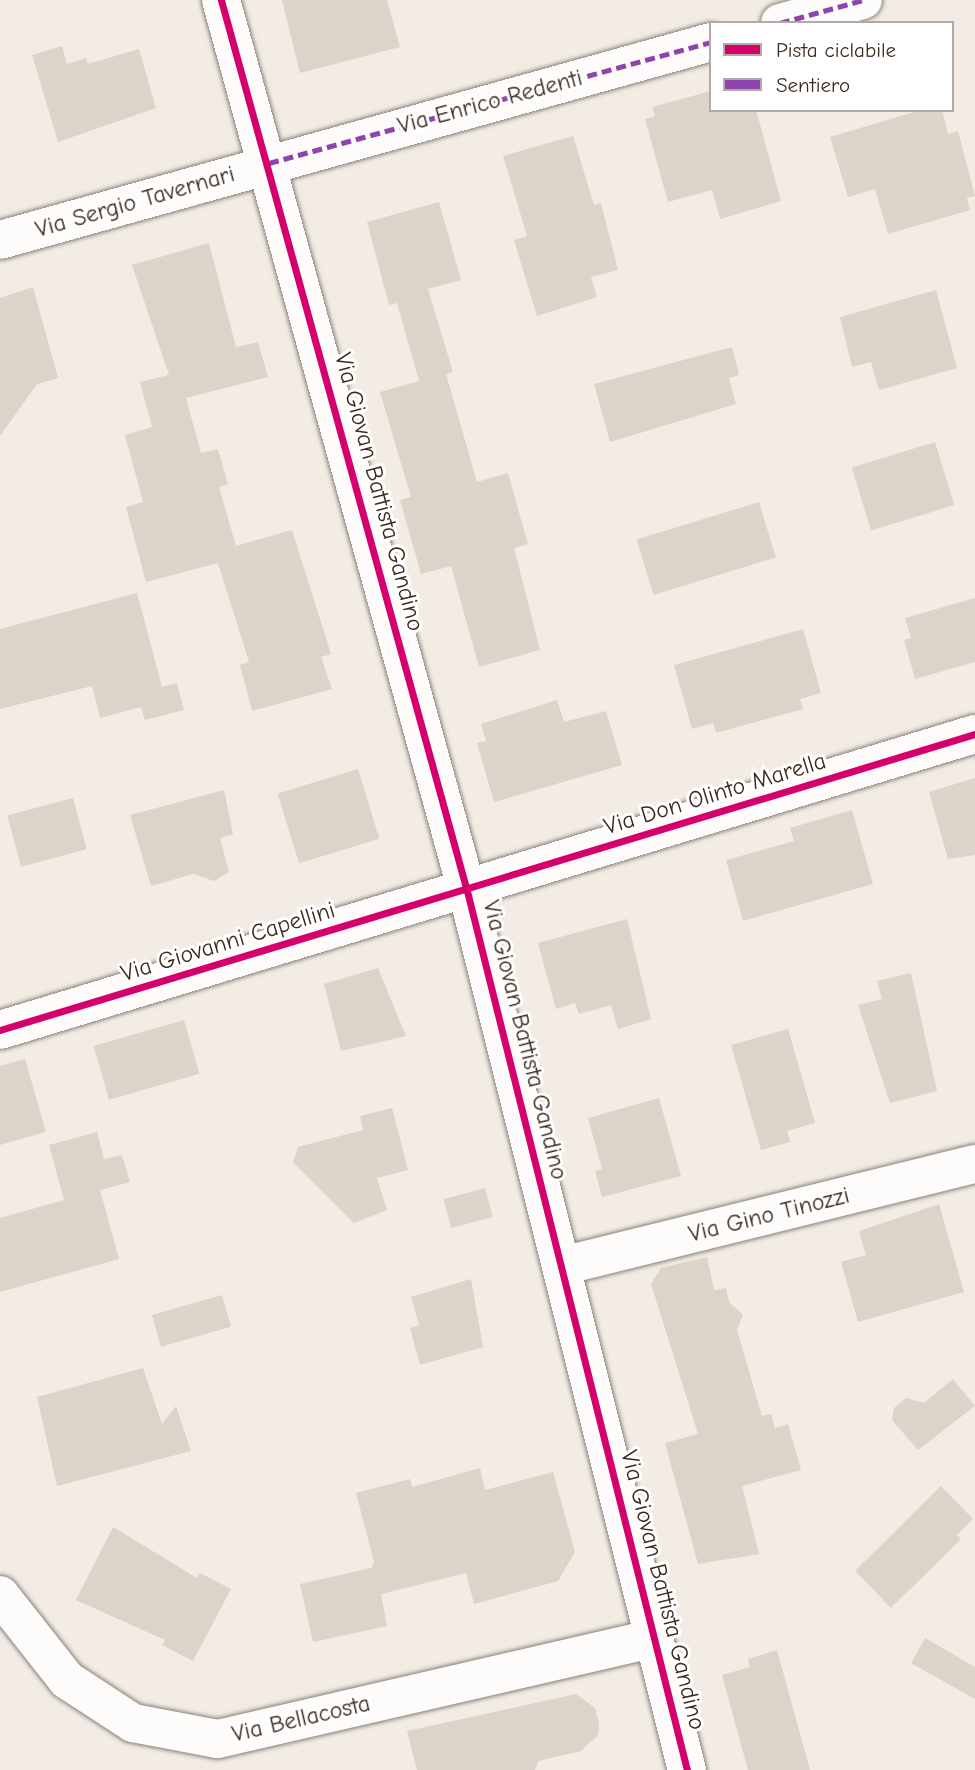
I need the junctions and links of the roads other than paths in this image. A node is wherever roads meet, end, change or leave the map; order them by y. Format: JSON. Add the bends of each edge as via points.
{"nodes":[{"id":1,"x":221,"y":0,"type":"edge"},
{"id":2,"x":863,"y":0,"type":"edge"},
{"id":3,"x":787,"y":21,"type":"edge"},
{"id":4,"x":709,"y":43,"type":"edge"},
{"id":5,"x":270,"y":163,"type":"junction"},
{"id":6,"x":0,"y":240,"type":"edge"},
{"id":7,"x":975,"y":734,"type":"edge"},
{"id":8,"x":467,"y":891,"type":"junction"},
{"id":9,"x":0,"y":1030,"type":"edge"},
{"id":10,"x":975,"y":1164,"type":"edge"},
{"id":11,"x":562,"y":1266,"type":"junction"},
{"id":12,"x":0,"y":1595,"type":"edge"},
{"id":13,"x":652,"y":1639,"type":"junction"},
{"id":14,"x":687,"y":1770,"type":"edge"}],
"edges":[{"from":1,"to":5,"type":"street","name":"Via Giovan Battista Gandino"},
{"from":2,"to":3,"type":"street"},
{"from":4,"to":5,"type":"street","name":"Via Enrico Redenti"},
{"from":5,"to":6,"type":"street","name":"Via Sergio Tavernari"},
{"from":5,"to":8,"type":"street","name":"Via Giovan Battista Gandino"},
{"from":7,"to":8,"type":"street","name":"Via Don Olinto Marella"},
{"from":8,"to":9,"type":"street","name":"Via Giovanni Capellini"},
{"from":8,"to":11,"type":"street","name":"Via Giovan Battista Gandino"},
{"from":10,"to":11,"type":"street","name":"Via Gino Tinozzi"},
{"from":11,"to":13,"type":"street","name":"Via Giovan Battista Gandino"},
{"from":12,"to":13,"type":"street","name":"Via Bellacosta","via":[[67,1680],[133,1723],[218,1739]]},
{"from":13,"to":14,"type":"street","name":"Via Giovan Battista Gandino"}]}
